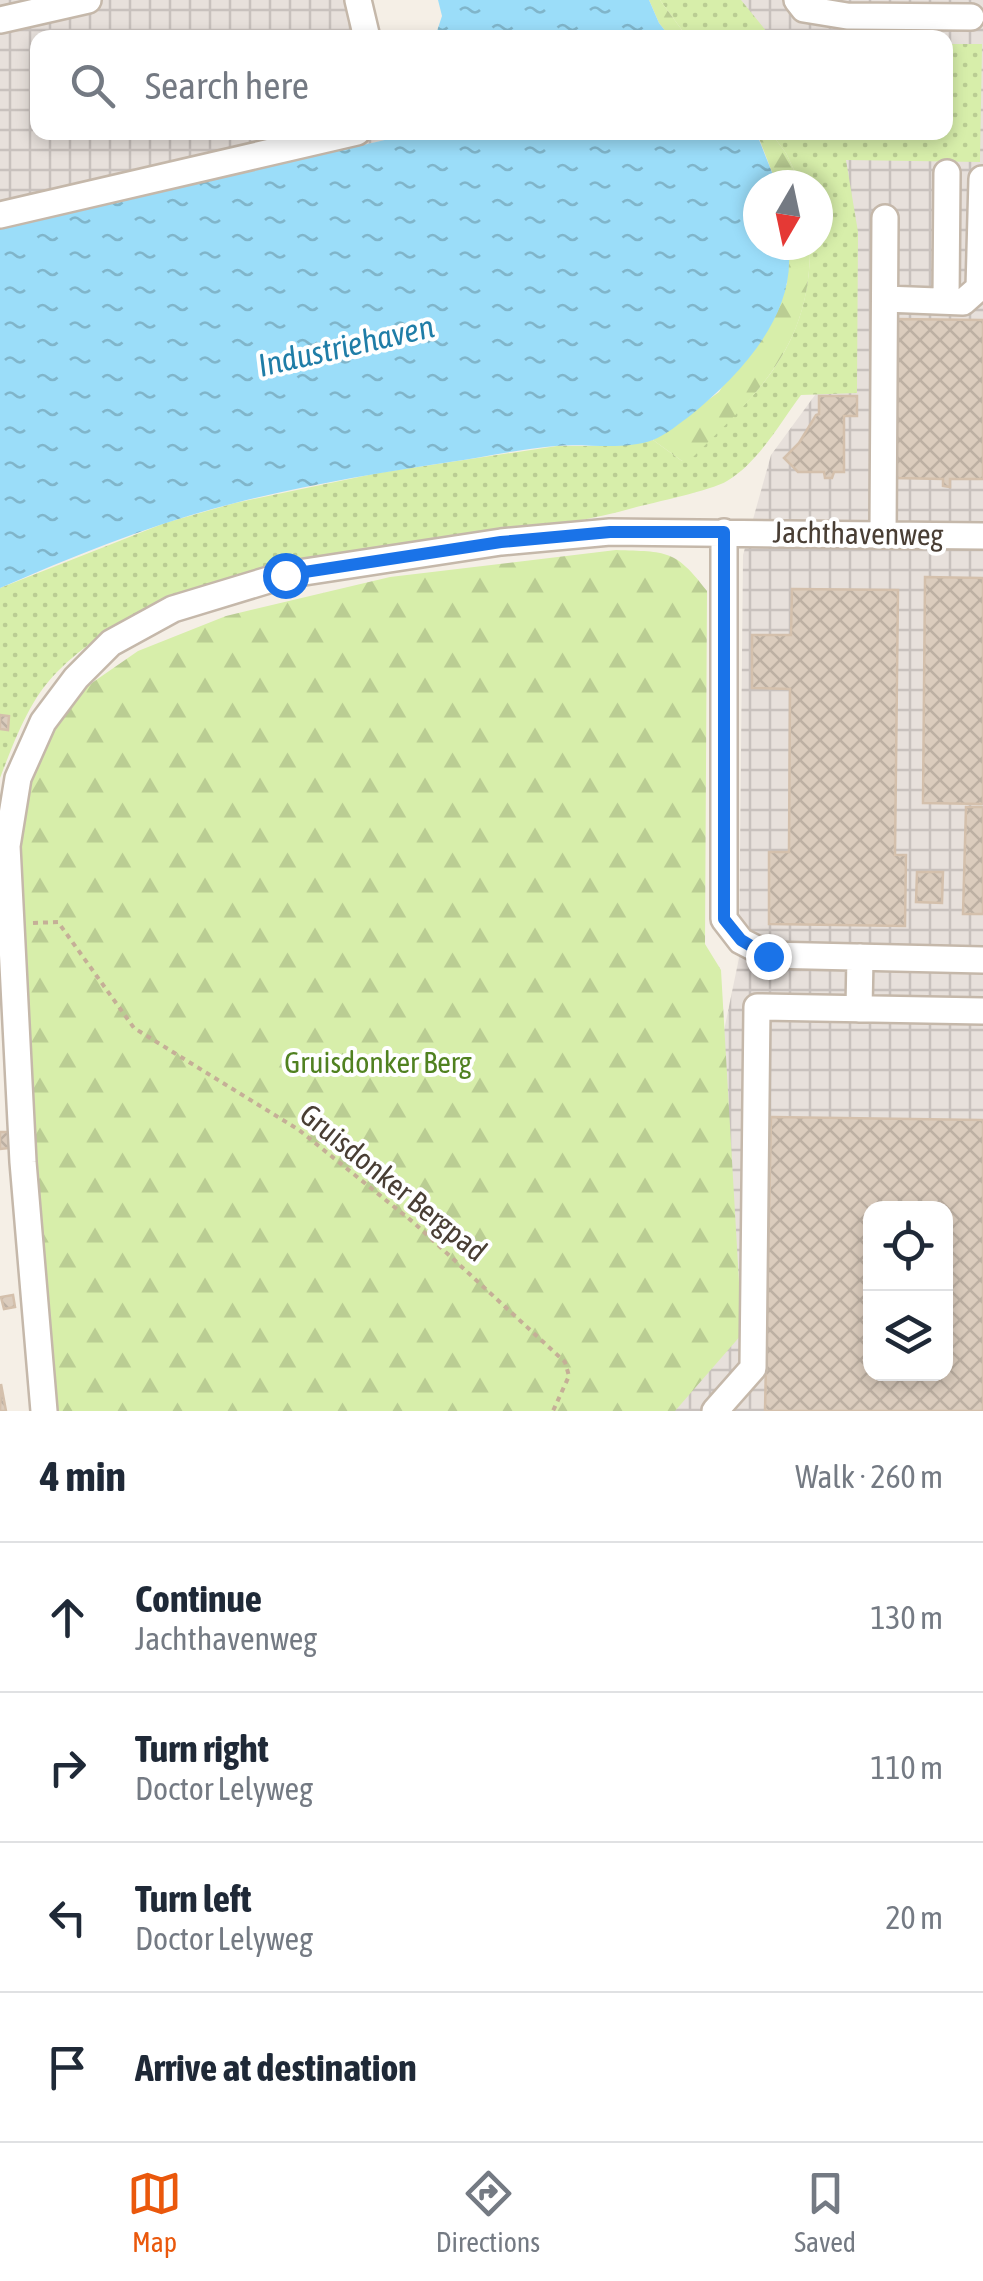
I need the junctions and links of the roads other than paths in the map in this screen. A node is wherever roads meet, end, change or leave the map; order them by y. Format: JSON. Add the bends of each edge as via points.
{"nodes":[{"id":1,"x":88,"y":0,"type":"edge"},
{"id":2,"x":358,"y":0,"type":"edge"},
{"id":3,"x":797,"y":0,"type":"edge"},
{"id":4,"x":848,"y":8,"type":"edge"},
{"id":5,"x":972,"y":17,"type":"dead end"},
{"id":6,"x":0,"y":20,"type":"edge"},
{"id":7,"x":366,"y":30,"type":"edge"},
{"id":8,"x":323,"y":140,"type":"edge"},
{"id":9,"x":946,"y":172,"type":"dead end"},
{"id":10,"x":982,"y":178,"type":"edge"},
{"id":11,"x":0,"y":215,"type":"edge"},
{"id":12,"x":885,"y":218,"type":"dead end"},
{"id":13,"x":885,"y":299,"type":"junction"},
{"id":14,"x":946,"y":301,"type":"junction"},
{"id":15,"x":724,"y":532,"type":"junction"},
{"id":16,"x":883,"y":534,"type":"junction"},
{"id":17,"x":983,"y":536,"type":"edge"},
{"id":18,"x":860,"y":958,"type":"junction"},
{"id":19,"x":983,"y":960,"type":"edge"},
{"id":20,"x":859,"y":1008,"type":"junction"},
{"id":21,"x":983,"y":1011,"type":"edge"},
{"id":22,"x":44,"y":1411,"type":"edge"},
{"id":23,"x":715,"y":1411,"type":"edge"}],
"edges":[{"from":1,"to":6,"type":"street"},
{"from":2,"to":7,"type":"street"},
{"from":3,"to":4,"type":"street","via":[[804,9]]},
{"from":4,"to":5,"type":"street"},
{"from":8,"to":11,"type":"street"},
{"from":9,"to":14,"type":"street"},
{"from":10,"to":14,"type":"street","via":[[979,288],[964,302]]},
{"from":12,"to":13,"type":"street"},
{"from":13,"to":14,"type":"street"},
{"from":13,"to":16,"type":"street"},
{"from":15,"to":16,"type":"street","name":"Jachthavenweg"},
{"from":15,"to":18,"type":"street","via":[[724,919],[741,940],[768,956]]},
{"from":15,"to":22,"type":"street","name":"Jachthavenweg","via":[[610,532],[501,542],[285,575],[174,609],[111,643],[76,678],[43,722],[18,778],[7,846]]},
{"from":16,"to":17,"type":"street","name":"Jachthavenweg"},
{"from":18,"to":19,"type":"street"},
{"from":18,"to":20,"type":"street"},
{"from":20,"to":21,"type":"street"},
{"from":20,"to":23,"type":"street","via":[[756,1006],[753,1368]]}]}
